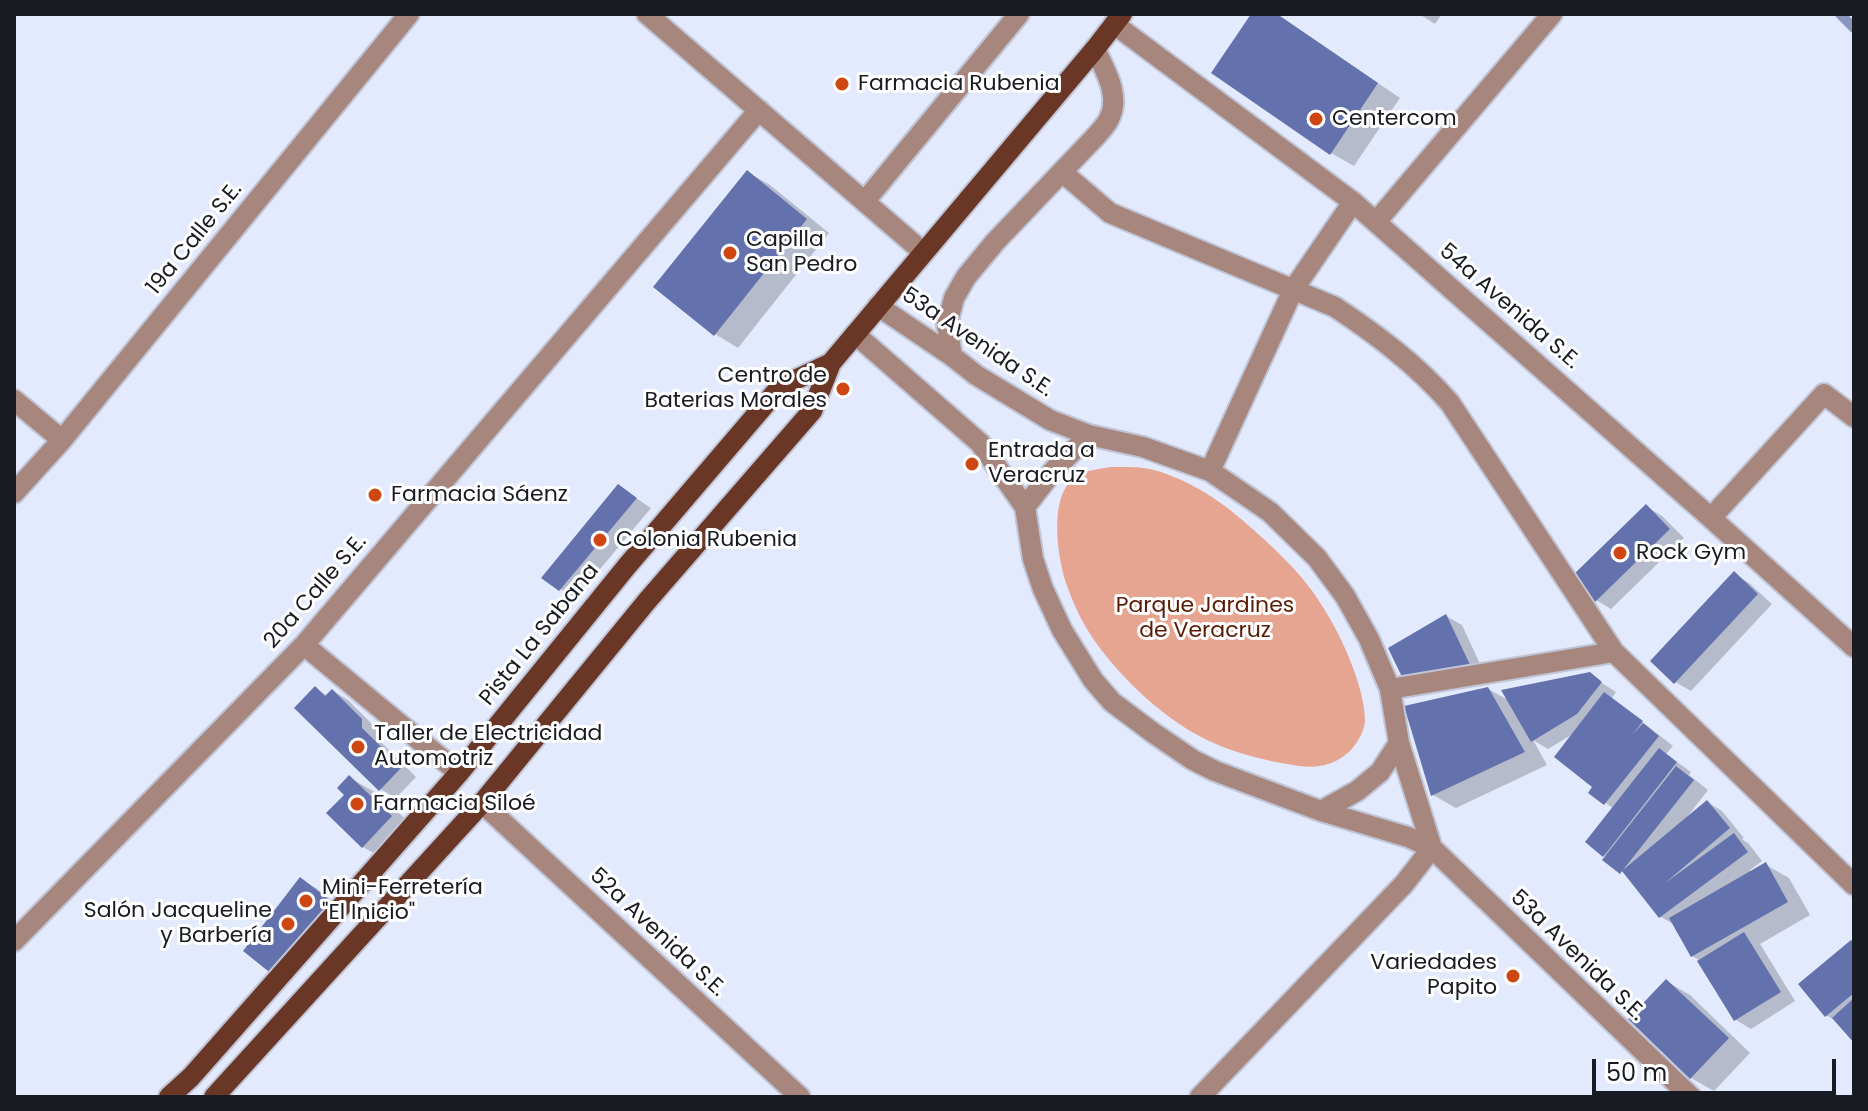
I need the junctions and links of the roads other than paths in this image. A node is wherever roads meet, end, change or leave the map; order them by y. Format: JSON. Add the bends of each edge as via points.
{"nodes":[{"id":1,"x":409,"y":14,"type":"edge"},
{"id":2,"x":647,"y":14,"type":"edge"},
{"id":3,"x":1019,"y":14,"type":"edge"},
{"id":4,"x":1552,"y":14,"type":"edge"},
{"id":5,"x":1118,"y":19,"type":"edge"},
{"id":6,"x":1095,"y":49,"type":"junction"},
{"id":7,"x":759,"y":110,"type":"junction"},
{"id":8,"x":1062,"y":172,"type":"junction"},
{"id":9,"x":865,"y":201,"type":"junction"},
{"id":10,"x":1353,"y":202,"type":"junction"},
{"id":11,"x":1376,"y":222,"type":"junction"},
{"id":12,"x":923,"y":252,"type":"junction"},
{"id":13,"x":1293,"y":290,"type":"junction"},
{"id":14,"x":878,"y":306,"type":"junction"},
{"id":15,"x":855,"y":334,"type":"junction"},
{"id":16,"x":952,"y":356,"type":"junction"},
{"id":17,"x":831,"y":363,"type":"junction"},
{"id":18,"x":14,"y":400,"type":"edge"},
{"id":19,"x":1854,"y":417,"type":"edge"},
{"id":20,"x":1089,"y":435,"type":"junction"},
{"id":21,"x":62,"y":440,"type":"junction"},
{"id":22,"x":1210,"y":471,"type":"junction"},
{"id":23,"x":14,"y":493,"type":"edge"},
{"id":24,"x":1025,"y":507,"type":"junction"},
{"id":25,"x":1711,"y":518,"type":"junction"},
{"id":26,"x":304,"y":645,"type":"junction"},
{"id":27,"x":1854,"y":647,"type":"edge"},
{"id":28,"x":1614,"y":652,"type":"junction"},
{"id":29,"x":1390,"y":689,"type":"junction"},
{"id":30,"x":1399,"y":743,"type":"junction"},
{"id":31,"x":459,"y":773,"type":"junction"},
{"id":32,"x":482,"y":803,"type":"junction"},
{"id":33,"x":1321,"y":811,"type":"junction"},
{"id":34,"x":1432,"y":848,"type":"junction"},
{"id":35,"x":1854,"y":885,"type":"edge"},
{"id":36,"x":14,"y":941,"type":"edge"},
{"id":37,"x":169,"y":1097,"type":"edge"},
{"id":38,"x":214,"y":1097,"type":"edge"},
{"id":39,"x":800,"y":1097,"type":"edge"},
{"id":40,"x":1200,"y":1097,"type":"edge"},
{"id":41,"x":1691,"y":1097,"type":"edge"}],
"edges":[{"from":1,"to":21,"type":"street","name":"19a Calle S.E."},
{"from":2,"to":7,"type":"street","name":"53a Avenida S.E."},
{"from":3,"to":9,"type":"street"},
{"from":4,"to":11,"type":"street"},
{"from":5,"to":6,"type":"main road","name":"Pista La Sabana"},
{"from":5,"to":10,"type":"street","name":"54a Avenida S.E."},
{"from":6,"to":8,"type":"street","via":[[1112,89],[1110,118]]},
{"from":6,"to":12,"type":"main road","name":"Pista La Sabana"},
{"from":7,"to":9,"type":"street","name":"53a Avenida S.E."},
{"from":7,"to":26,"type":"street","name":"20a Calle S.E."},
{"from":8,"to":13,"type":"street","via":[[1110,213]]},
{"from":8,"to":16,"type":"street","via":[[966,277],[947,325]]},
{"from":9,"to":12,"type":"street","name":"53a Avenida S.E."},
{"from":10,"to":11,"type":"street","name":"54a Avenida S.E."},
{"from":10,"to":13,"type":"street"},
{"from":11,"to":25,"type":"street","name":"54a Avenida S.E."},
{"from":12,"to":14,"type":"main road","name":"Pista La Sabana"},
{"from":13,"to":22,"type":"street"},
{"from":13,"to":28,"type":"street","via":[[1364,326],[1432,382]]},
{"from":14,"to":15,"type":"main road","name":"Pista La Sabana"},
{"from":14,"to":16,"type":"street","name":"53a Avenida S.E."},
{"from":15,"to":17,"type":"main road","name":"Pista La Sabana"},
{"from":15,"to":24,"type":"street","name":"53a Avenida S.E.","via":[[980,443]]},
{"from":16,"to":20,"type":"street","name":"53a Avenida S.E.","via":[[1019,403]]},
{"from":17,"to":31,"type":"main road","name":"Pista La Sabana","via":[[780,387]]},
{"from":17,"to":32,"type":"main road","name":"Pista La Sabana","via":[[812,411]]},
{"from":18,"to":21,"type":"street"},
{"from":19,"to":25,"type":"street","via":[[1824,394]]},
{"from":20,"to":22,"type":"street","name":"53a Avenida S.E."},
{"from":20,"to":24,"type":"street"},
{"from":21,"to":23,"type":"street","name":"19a Calle S.E."},
{"from":22,"to":29,"type":"street","name":"53a Avenida S.E.","via":[[1270,512],[1317,558],[1363,628]]},
{"from":24,"to":33,"type":"street","name":"53a Avenida S.E.","via":[[1043,589],[1062,630],[1112,702],[1193,760]]},
{"from":25,"to":27,"type":"street","name":"54a Avenida S.E."},
{"from":26,"to":31,"type":"street"},
{"from":26,"to":36,"type":"street","name":"20a Calle S.E."},
{"from":28,"to":29,"type":"street"},
{"from":28,"to":35,"type":"street"},
{"from":29,"to":30,"type":"street","name":"53a Avenida S.E."},
{"from":30,"to":33,"type":"street","via":[[1380,772]]},
{"from":30,"to":34,"type":"street","name":"53a Avenida S.E."},
{"from":31,"to":37,"type":"main road","name":"Pista La Sabana"},
{"from":32,"to":38,"type":"main road","name":"Pista La Sabana"},
{"from":32,"to":39,"type":"street","name":"52a Avenida S.E."},
{"from":33,"to":34,"type":"street","name":"53a Avenida S.E."},
{"from":34,"to":40,"type":"street","via":[[1404,884]]},
{"from":34,"to":41,"type":"street","name":"53a Avenida S.E."}]}
